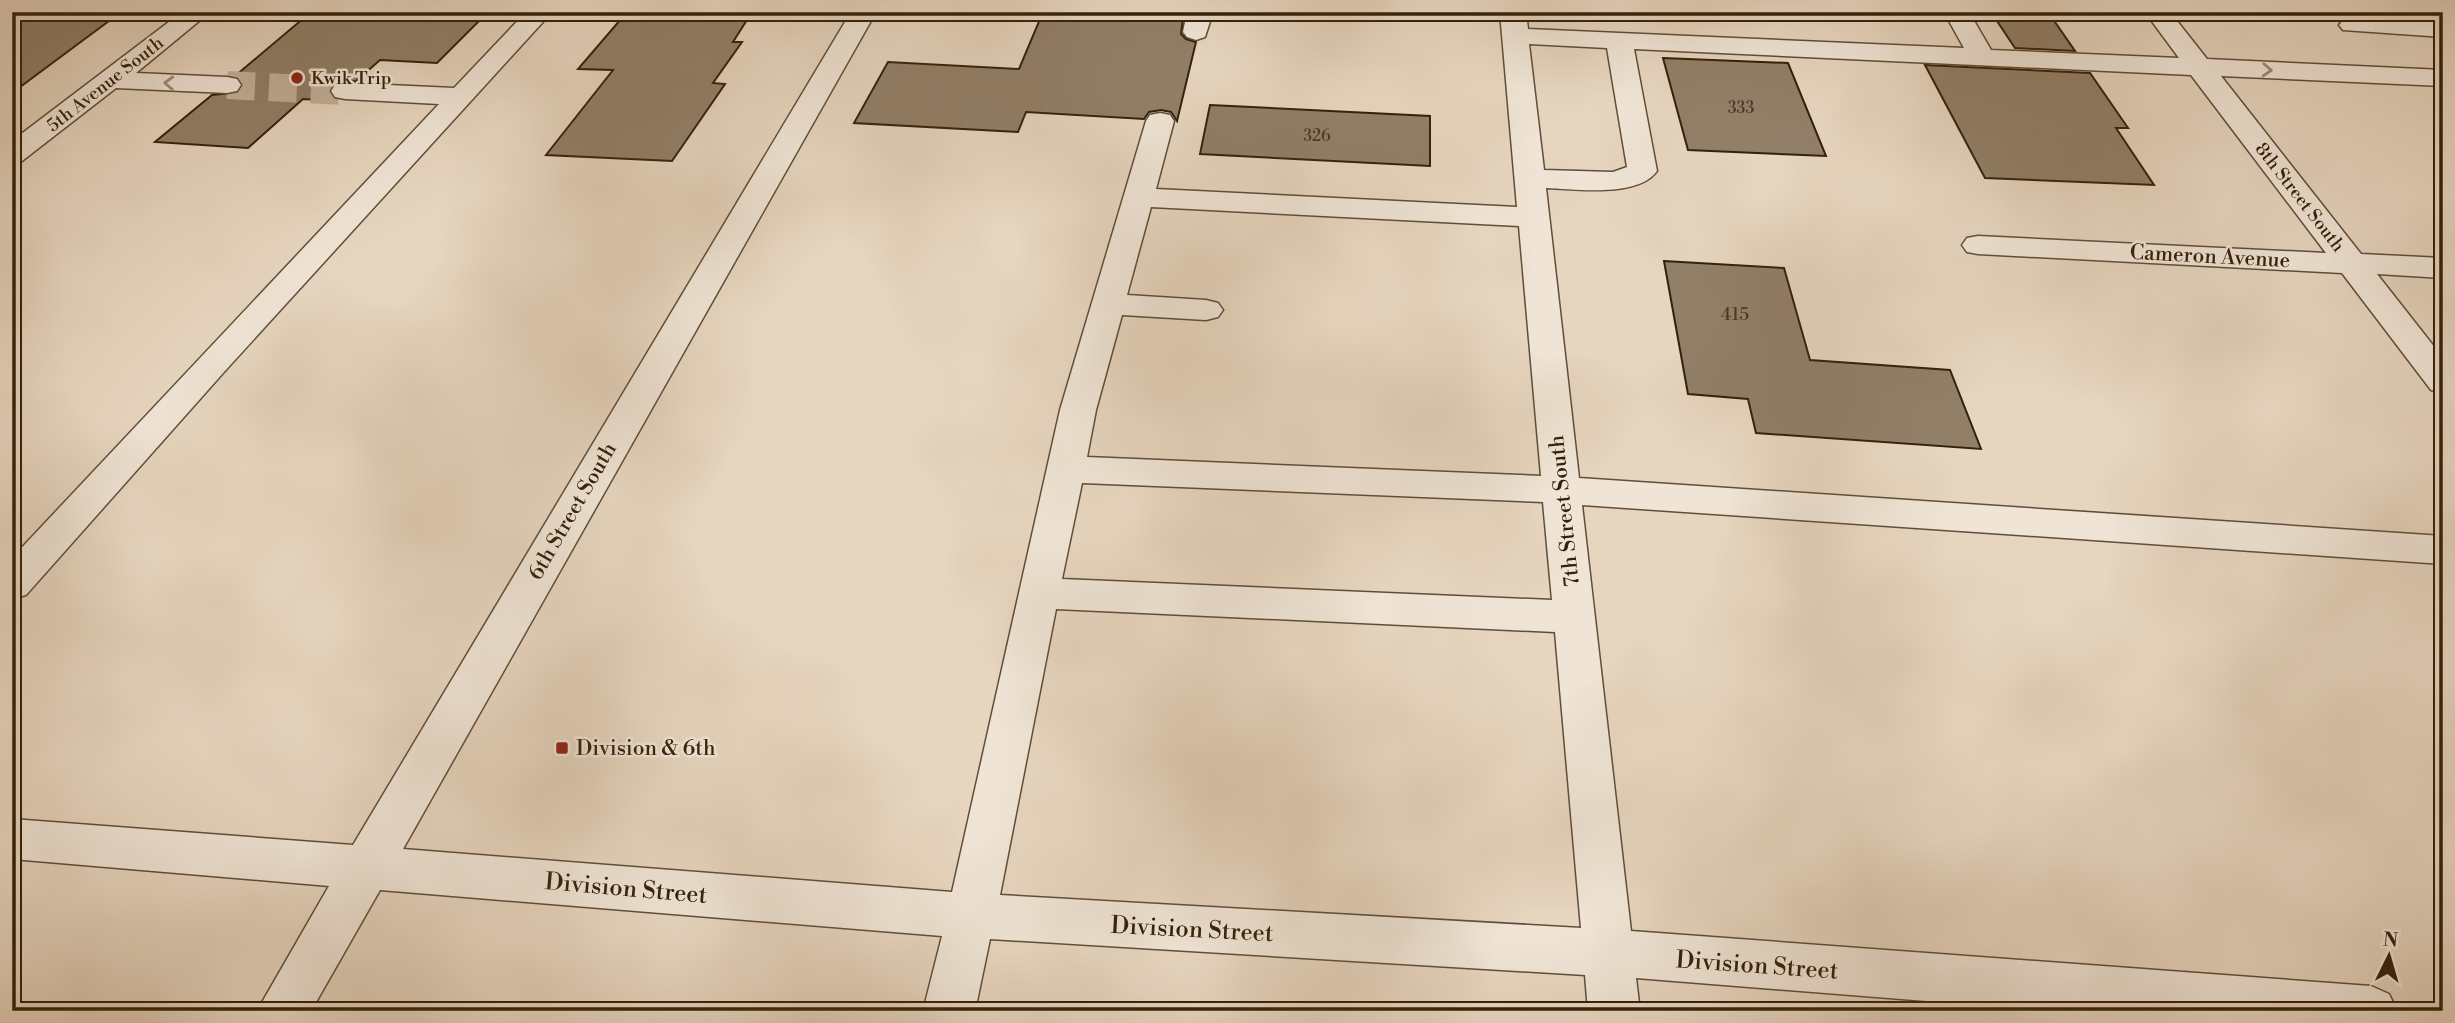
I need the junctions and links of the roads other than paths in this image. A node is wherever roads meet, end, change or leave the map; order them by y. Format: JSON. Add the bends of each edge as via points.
{"nodes":[{"id":1,"x":198,"y":12,"type":"edge"},
{"id":2,"x":540,"y":12,"type":"edge"},
{"id":3,"x":863,"y":12,"type":"edge"},
{"id":4,"x":1956,"y":12,"type":"edge"},
{"id":5,"x":2157,"y":12,"type":"edge"},
{"id":6,"x":1514,"y":24,"type":"edge"},
{"id":7,"x":2352,"y":25,"type":"dead end"},
{"id":8,"x":2443,"y":29,"type":"edge"},
{"id":9,"x":1619,"y":41,"type":"junction"},
{"id":10,"x":1983,"y":58,"type":"junction"},
{"id":11,"x":2199,"y":66,"type":"junction"},
{"id":12,"x":2443,"y":78,"type":"edge"},
{"id":13,"x":111,"y":80,"type":"junction"},
{"id":14,"x":227,"y":85,"type":"tunnel mouth"},
{"id":15,"x":345,"y":91,"type":"tunnel mouth"},
{"id":16,"x":461,"y":97,"type":"junction"},
{"id":17,"x":1160,"y":121,"type":"dead end"},
{"id":18,"x":13,"y":155,"type":"edge"},
{"id":19,"x":1530,"y":179,"type":"junction"},
{"id":20,"x":1138,"y":197,"type":"junction"},
{"id":21,"x":1533,"y":217,"type":"junction"},
{"id":22,"x":1978,"y":245,"type":"dead end"},
{"id":23,"x":2351,"y":264,"type":"junction"},
{"id":24,"x":2443,"y":268,"type":"edge"},
{"id":25,"x":1108,"y":304,"type":"junction"},
{"id":26,"x":1206,"y":310,"type":"dead end"},
{"id":27,"x":2443,"y":382,"type":"edge"},
{"id":28,"x":1065,"y":468,"type":"junction"},
{"id":29,"x":1562,"y":490,"type":"junction"},
{"id":30,"x":2443,"y":550,"type":"edge"},
{"id":31,"x":12,"y":584,"type":"edge"},
{"id":32,"x":1039,"y":593,"type":"junction"},
{"id":33,"x":1575,"y":617,"type":"junction"},
{"id":34,"x":12,"y":839,"type":"edge"},
{"id":35,"x":366,"y":868,"type":"junction"},
{"id":36,"x":971,"y":916,"type":"junction"},
{"id":37,"x":1609,"y":953,"type":"junction"},
{"id":38,"x":283,"y":1011,"type":"edge"},
{"id":39,"x":949,"y":1011,"type":"edge"},
{"id":40,"x":1614,"y":1011,"type":"edge"},
{"id":41,"x":2371,"y":1011,"type":"edge"}],
"edges":[{"from":1,"to":13,"type":"street","name":"5th Avenue South"},
{"from":2,"to":16,"type":"street"},
{"from":3,"to":35,"type":"street","name":"6th Street South"},
{"from":4,"to":10,"type":"street"},
{"from":5,"to":11,"type":"street","name":"8th Street South"},
{"from":6,"to":9,"type":"street"},
{"from":6,"to":19,"type":"street","name":"7th Street South"},
{"from":7,"to":8,"type":"street"},
{"from":9,"to":10,"type":"street"},
{"from":9,"to":19,"type":"street","via":[[1642,171],[1617,181]]},
{"from":10,"to":11,"type":"street"},
{"from":11,"to":12,"type":"street","one_way":true},
{"from":11,"to":23,"type":"street","name":"8th Street South"},
{"from":14,"to":13,"type":"street","one_way":true},
{"from":13,"to":18,"type":"street","name":"5th Avenue South"},
{"from":15,"to":16,"type":"street"},
{"from":16,"to":31,"type":"street"},
{"from":17,"to":20,"type":"street"},
{"from":19,"to":21,"type":"street","name":"7th Street South"},
{"from":20,"to":21,"type":"street"},
{"from":20,"to":25,"type":"street"},
{"from":21,"to":29,"type":"street","name":"7th Street South"},
{"from":22,"to":23,"type":"street","name":"Cameron Avenue"},
{"from":23,"to":24,"type":"street","name":"Cameron Avenue"},
{"from":23,"to":27,"type":"street","name":"8th Street South"},
{"from":25,"to":26,"type":"street"},
{"from":25,"to":28,"type":"street"},
{"from":28,"to":29,"type":"street"},
{"from":28,"to":32,"type":"street"},
{"from":29,"to":30,"type":"street"},
{"from":29,"to":33,"type":"street","name":"7th Street South"},
{"from":32,"to":33,"type":"street"},
{"from":32,"to":36,"type":"street"},
{"from":33,"to":37,"type":"street","name":"7th Street South"},
{"from":34,"to":35,"type":"street","name":"Division Street"},
{"from":35,"to":36,"type":"street","name":"Division Street"},
{"from":35,"to":38,"type":"street","name":"6th Street South"},
{"from":36,"to":37,"type":"street","name":"Division Street"},
{"from":36,"to":39,"type":"street"},
{"from":37,"to":40,"type":"street","name":"7th Street South"},
{"from":37,"to":41,"type":"street","name":"Division Street"}]}
